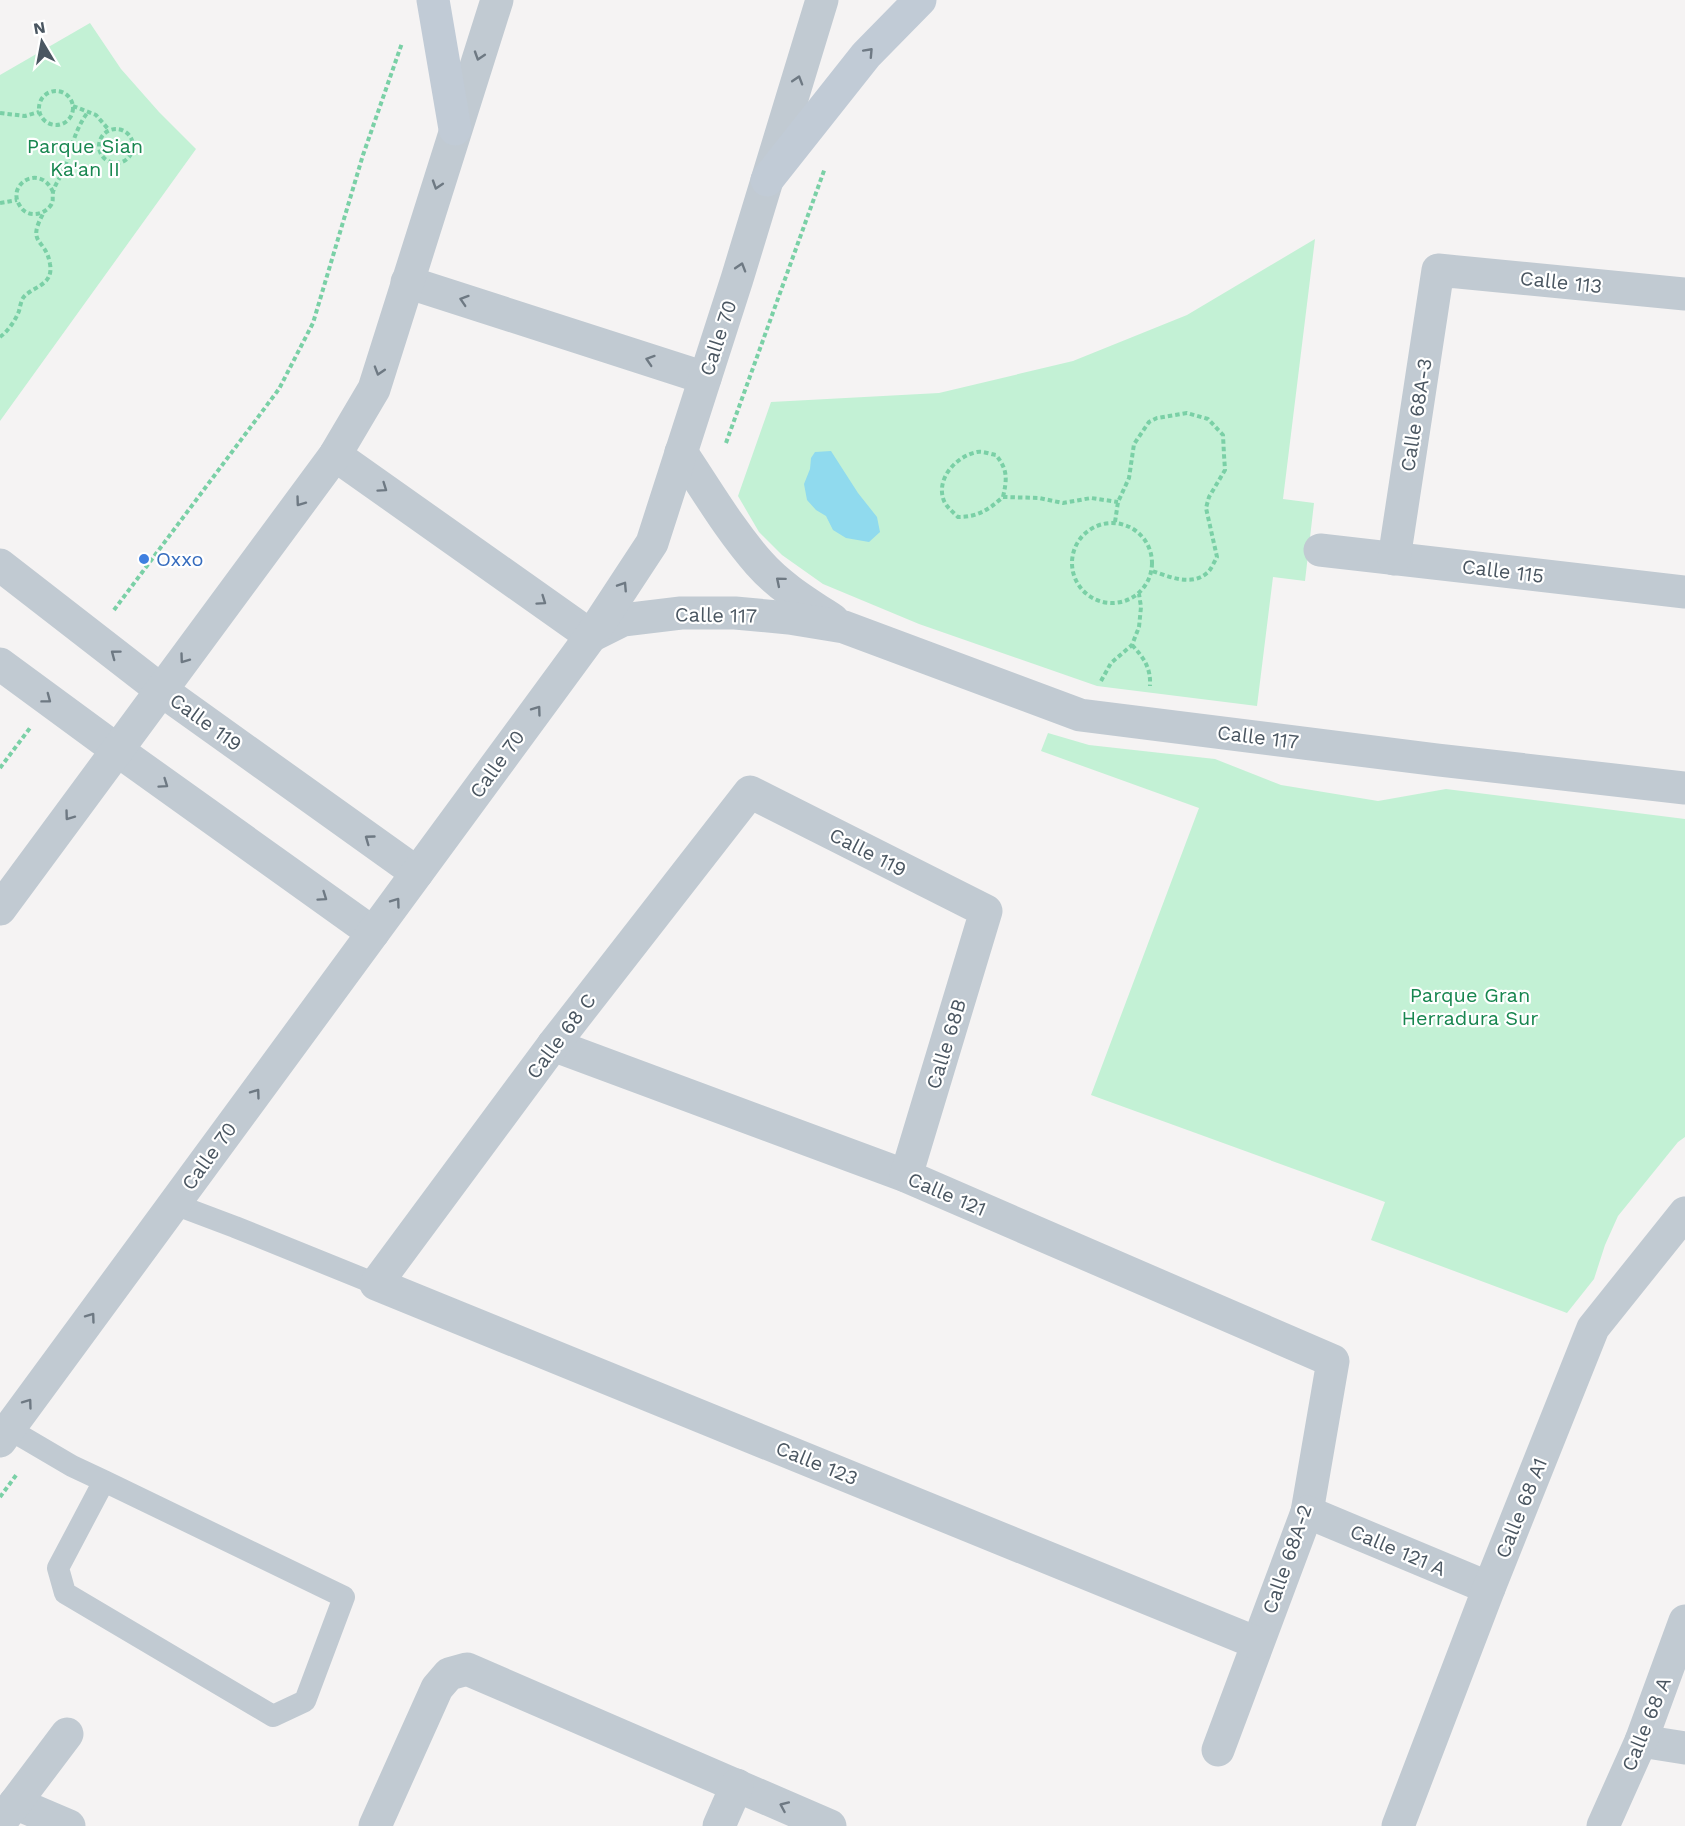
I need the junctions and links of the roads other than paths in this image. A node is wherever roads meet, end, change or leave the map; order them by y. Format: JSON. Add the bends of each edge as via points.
{"nodes":[{"id":1,"x":433,"y":0,"type":"edge"},
{"id":2,"x":497,"y":0,"type":"edge"},
{"id":3,"x":822,"y":0,"type":"edge"},
{"id":4,"x":920,"y":0,"type":"edge"},
{"id":5,"x":455,"y":129,"type":"junction"},
{"id":6,"x":767,"y":180,"type":"junction"},
{"id":7,"x":1438,"y":270,"type":"joint"},
{"id":8,"x":407,"y":282,"type":"junction"},
{"id":9,"x":1685,"y":294,"type":"edge"},
{"id":10,"x":705,"y":378,"type":"junction"},
{"id":11,"x":681,"y":452,"type":"junction"},
{"id":12,"x":335,"y":455,"type":"junction"},
{"id":13,"x":1320,"y":550,"type":"dead end"},
{"id":14,"x":1394,"y":559,"type":"junction"},
{"id":15,"x":0,"y":565,"type":"edge"},
{"id":16,"x":1685,"y":592,"type":"edge"},
{"id":17,"x":844,"y":627,"type":"junction"},
{"id":18,"x":591,"y":636,"type":"junction"},
{"id":19,"x":0,"y":664,"type":"edge"},
{"id":20,"x":161,"y":690,"type":"junction"},
{"id":21,"x":117,"y":750,"type":"junction"},
{"id":22,"x":1685,"y":788,"type":"edge"},
{"id":23,"x":750,"y":792,"type":"joint"},
{"id":24,"x":417,"y":873,"type":"junction"},
{"id":25,"x":0,"y":909,"type":"edge"},
{"id":26,"x":986,"y":911,"type":"joint"},
{"id":27,"x":374,"y":933,"type":"junction"},
{"id":28,"x":553,"y":1046,"type":"junction"},
{"id":29,"x":906,"y":1176,"type":"junction"},
{"id":30,"x":174,"y":1204,"type":"junction"},
{"id":31,"x":1685,"y":1213,"type":"edge"},
{"id":32,"x":376,"y":1284,"type":"junction"},
{"id":33,"x":1333,"y":1361,"type":"joint"},
{"id":34,"x":4,"y":1435,"type":"edge"},
{"id":35,"x":104,"y":1481,"type":"junction"},
{"id":36,"x":1306,"y":1512,"type":"junction"},
{"id":37,"x":1489,"y":1588,"type":"junction"},
{"id":38,"x":1685,"y":1621,"type":"edge"},
{"id":39,"x":1257,"y":1644,"type":"junction"},
{"id":40,"x":67,"y":1734,"type":"dead end"},
{"id":41,"x":1641,"y":1741,"type":"junction"},
{"id":42,"x":1685,"y":1748,"type":"edge"},
{"id":43,"x":1218,"y":1750,"type":"dead end"},
{"id":44,"x":737,"y":1785,"type":"junction"},
{"id":45,"x":8,"y":1813,"type":"edge"},
{"id":46,"x":1608,"y":1824,"type":"edge"},
{"id":47,"x":69,"y":1826,"type":"edge"},
{"id":48,"x":375,"y":1826,"type":"edge"},
{"id":49,"x":718,"y":1826,"type":"edge"},
{"id":50,"x":830,"y":1826,"type":"edge"},
{"id":51,"x":1398,"y":1826,"type":"edge"}],
"edges":[{"from":1,"to":5,"type":"main road"},
{"from":2,"to":5,"type":"street","one_way":true},
{"from":6,"to":3,"type":"street","name":"Calle 70","one_way":true},
{"from":6,"to":4,"type":"main road","one_way":true,"via":[[866,55]]},
{"from":5,"to":8,"type":"street","one_way":true},
{"from":10,"to":6,"type":"street","name":"Calle 70","one_way":true},
{"from":7,"to":9,"type":"street","name":"Calle 113"},
{"from":7,"to":14,"type":"street","name":"Calle 68A-3"},
{"from":10,"to":8,"type":"street","one_way":true},
{"from":8,"to":12,"type":"street","one_way":true,"via":[[374,389]]},
{"from":10,"to":11,"type":"street","name":"Calle 70"},
{"from":17,"to":11,"type":"street","name":"Calle 117","one_way":true,"via":[[802,600],[760,564]]},
{"from":18,"to":11,"type":"street","name":"Calle 70","one_way":true,"via":[[652,543]]},
{"from":12,"to":18,"type":"street","one_way":true},
{"from":12,"to":20,"type":"street","one_way":true},
{"from":13,"to":14,"type":"street","name":"Calle 115"},
{"from":14,"to":16,"type":"street","name":"Calle 115"},
{"from":20,"to":15,"type":"street","name":"Calle 119","one_way":true},
{"from":17,"to":18,"type":"street","name":"Calle 117","via":[[735,613],[681,613],[623,620]]},
{"from":17,"to":22,"type":"street","name":"Calle 117","via":[[1080,715]]},
{"from":24,"to":18,"type":"street","name":"Calle 70","one_way":true},
{"from":19,"to":21,"type":"street","one_way":true},
{"from":20,"to":21,"type":"street"},
{"from":24,"to":20,"type":"street","name":"Calle 119","one_way":true},
{"from":21,"to":25,"type":"street","one_way":true},
{"from":21,"to":27,"type":"street","one_way":true},
{"from":23,"to":26,"type":"street","name":"Calle 119"},
{"from":23,"to":28,"type":"street","name":"Calle 68 C"},
{"from":27,"to":24,"type":"street","name":"Calle 70","one_way":true},
{"from":26,"to":29,"type":"street","name":"Calle 68B"},
{"from":30,"to":27,"type":"street","name":"Calle 70","one_way":true},
{"from":28,"to":29,"type":"street","name":"Calle 121"},
{"from":28,"to":32,"type":"street","name":"Calle 68 C"},
{"from":29,"to":33,"type":"street","name":"Calle 121"},
{"from":30,"to":32,"type":"lane"},
{"from":34,"to":30,"type":"street","name":"Calle 70","one_way":true},
{"from":31,"to":37,"type":"street","name":"Calle 68 A1","via":[[1593,1328]]},
{"from":32,"to":39,"type":"street","name":"Calle 123"},
{"from":33,"to":36,"type":"street","name":"Calle 68A-2"},
{"from":34,"to":35,"type":"lane"},
{"from":35,"to":35,"type":"lane","via":[[344,1597],[305,1701],[273,1716],[65,1593],[58,1568]]},
{"from":36,"to":37,"type":"street","name":"Calle 121 A"},
{"from":36,"to":39,"type":"street","name":"Calle 68A-2"},
{"from":37,"to":51,"type":"street","name":"Calle 68 A1"},
{"from":38,"to":41,"type":"street","name":"Calle 68 A"},
{"from":39,"to":43,"type":"street","name":"Calle 68A-2"},
{"from":40,"to":45,"type":"street"},
{"from":41,"to":42,"type":"street"},
{"from":41,"to":46,"type":"street","name":"Calle 68 A"},
{"from":44,"to":48,"type":"street","via":[[467,1669],[449,1674],[437,1688]]},
{"from":44,"to":49,"type":"street"},
{"from":50,"to":44,"type":"street","one_way":true},
{"from":45,"to":47,"type":"street"}]}
